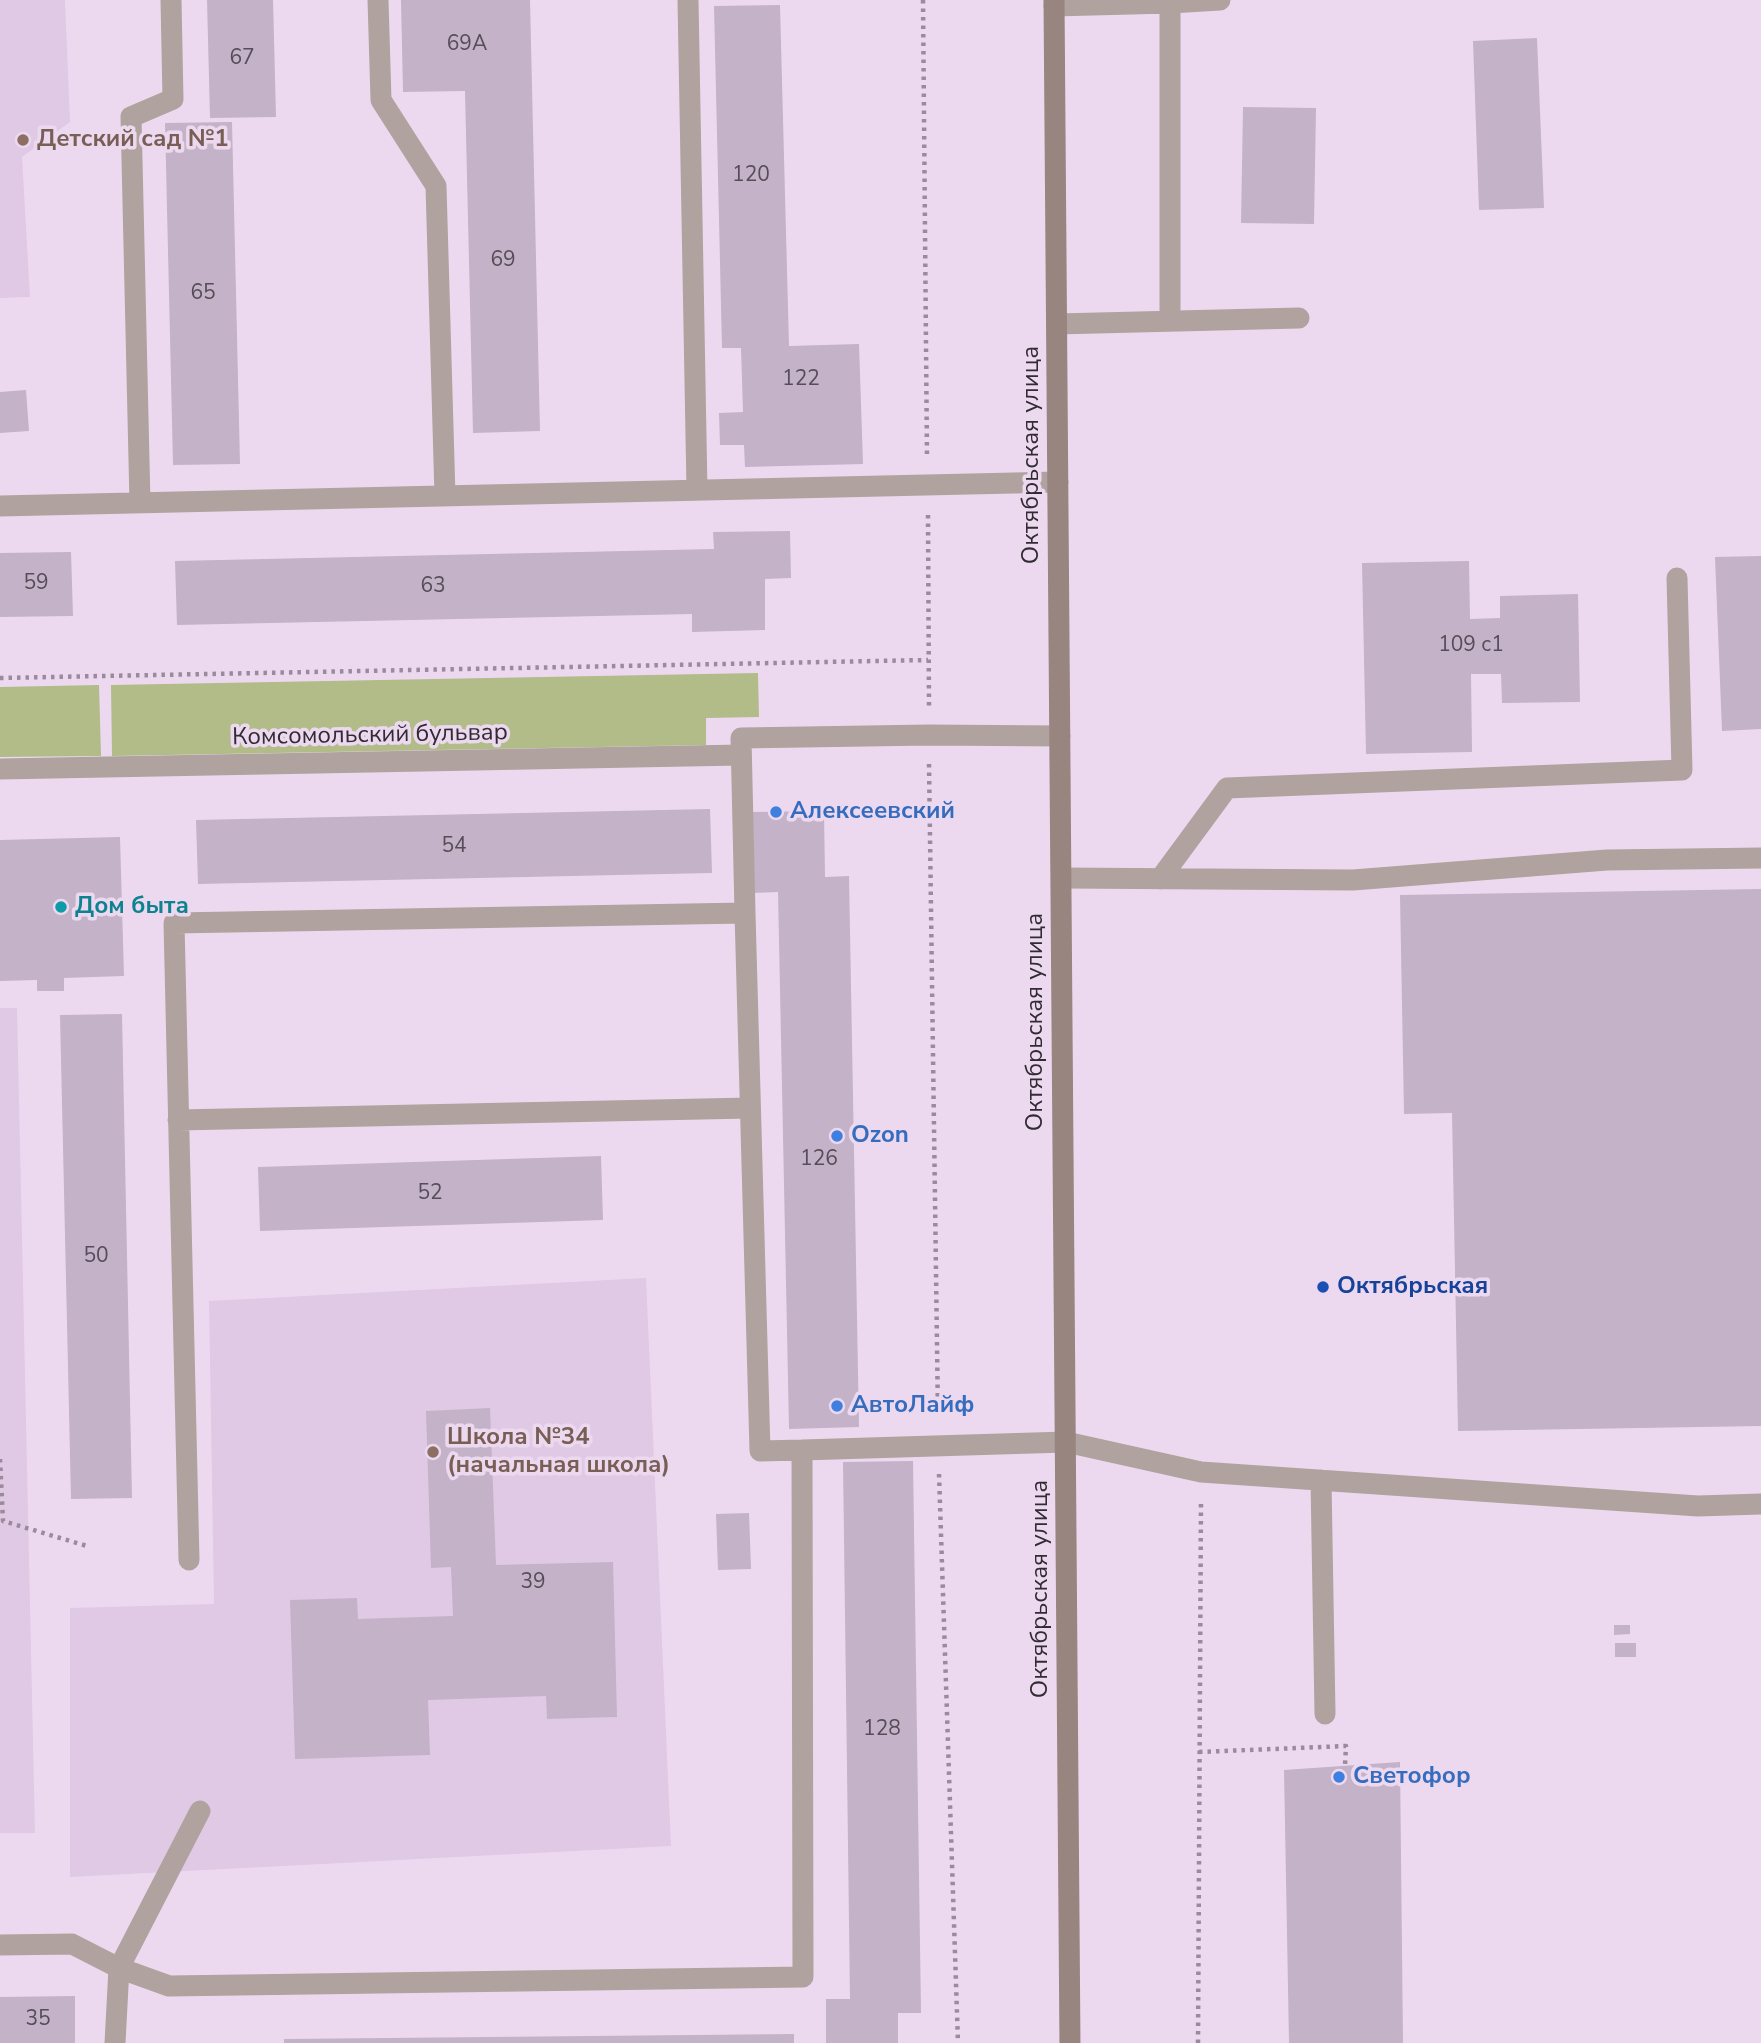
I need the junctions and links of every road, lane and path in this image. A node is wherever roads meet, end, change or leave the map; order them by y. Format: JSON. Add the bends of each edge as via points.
{"nodes":[{"id":1,"x":171,"y":0,"type":"edge"},
{"id":2,"x":378,"y":0,"type":"edge"},
{"id":3,"x":688,"y":0,"type":"edge"},
{"id":4,"x":923,"y":0,"type":"edge"},
{"id":5,"x":1220,"y":0,"type":"edge"},
{"id":6,"x":1054,"y":3,"type":"edge"},
{"id":7,"x":1170,"y":3,"type":"junction"},
{"id":8,"x":1299,"y":318,"type":"dead end"},
{"id":9,"x":1170,"y":321,"type":"junction"},
{"id":10,"x":1057,"y":324,"type":"junction"},
{"id":11,"x":1058,"y":482,"type":"junction"},
{"id":12,"x":928,"y":485,"type":"junction"},
{"id":13,"x":696,"y":490,"type":"junction"},
{"id":14,"x":445,"y":496,"type":"junction"},
{"id":15,"x":139,"y":503,"type":"junction"},
{"id":16,"x":0,"y":506,"type":"edge"},
{"id":17,"x":1677,"y":578,"type":"dead end"},
{"id":18,"x":928,"y":660,"type":"junction"},
{"id":19,"x":0,"y":678,"type":"edge"},
{"id":20,"x":929,"y":735,"type":"junction"},
{"id":21,"x":1060,"y":736,"type":"junction"},
{"id":22,"x":741,"y":755,"type":"junction"},
{"id":23,"x":0,"y":769,"type":"edge"},
{"id":24,"x":1761,"y":858,"type":"edge"},
{"id":25,"x":1062,"y":878,"type":"junction"},
{"id":26,"x":1160,"y":879,"type":"junction"},
{"id":27,"x":745,"y":914,"type":"junction"},
{"id":28,"x":750,"y":1108,"type":"junction"},
{"id":29,"x":178,"y":1120,"type":"junction"},
{"id":30,"x":1066,"y":1442,"type":"junction"},
{"id":31,"x":938,"y":1446,"type":"junction"},
{"id":32,"x":802,"y":1450,"type":"junction"},
{"id":33,"x":0,"y":1459,"type":"edge"},
{"id":34,"x":1201,"y":1472,"type":"junction"},
{"id":35,"x":1321,"y":1480,"type":"junction"},
{"id":36,"x":1761,"y":1504,"type":"edge"},
{"id":37,"x":87,"y":1546,"type":"dead end"},
{"id":38,"x":189,"y":1560,"type":"dead end"},
{"id":39,"x":1325,"y":1714,"type":"dead end"},
{"id":40,"x":1199,"y":1752,"type":"junction"},
{"id":41,"x":1345,"y":1765,"type":"dead end"},
{"id":42,"x":200,"y":1811,"type":"dead end"},
{"id":43,"x":0,"y":1945,"type":"edge"},
{"id":44,"x":119,"y":1968,"type":"junction"},
{"id":45,"x":115,"y":2043,"type":"edge"},
{"id":46,"x":958,"y":2043,"type":"edge"},
{"id":47,"x":1070,"y":2043,"type":"edge"},
{"id":48,"x":1198,"y":2043,"type":"edge"}],
"edges":[{"from":1,"to":15,"type":"street","via":[[173,99],[131,117]]},
{"from":2,"to":14,"type":"street","via":[[381,100],[436,187]]},
{"from":3,"to":13,"type":"street"},
{"from":4,"to":12,"type":"path"},
{"from":5,"to":7,"type":"street"},
{"from":6,"to":7,"type":"street"},
{"from":6,"to":10,"type":"street","name":"Октябрьская улица"},
{"from":7,"to":9,"type":"street"},
{"from":8,"to":9,"type":"street"},
{"from":9,"to":10,"type":"street"},
{"from":10,"to":11,"type":"street","name":"Октябрьская улица"},
{"from":11,"to":12,"type":"street"},
{"from":11,"to":21,"type":"street","name":"Октябрьская улица"},
{"from":12,"to":13,"type":"street"},
{"from":12,"to":18,"type":"path"},
{"from":13,"to":14,"type":"street"},
{"from":14,"to":15,"type":"street"},
{"from":15,"to":16,"type":"street"},
{"from":17,"to":26,"type":"street","via":[[1682,770],[1227,788]]},
{"from":18,"to":19,"type":"path"},
{"from":18,"to":20,"type":"path"},
{"from":20,"to":21,"type":"street"},
{"from":20,"to":22,"type":"street","via":[[741,738]]},
{"from":20,"to":31,"type":"path"},
{"from":21,"to":25,"type":"street","name":"Октябрьская улица"},
{"from":22,"to":23,"type":"street","name":"Комсомольский бульвар"},
{"from":22,"to":27,"type":"street"},
{"from":24,"to":26,"type":"street","via":[[1606,860],[1353,880]]},
{"from":25,"to":26,"type":"street"},
{"from":25,"to":30,"type":"street","name":"Октябрьская улица"},
{"from":27,"to":28,"type":"street"},
{"from":27,"to":29,"type":"street","via":[[174,923]]},
{"from":28,"to":29,"type":"street"},
{"from":28,"to":32,"type":"street","via":[[760,1451]]},
{"from":29,"to":38,"type":"street"},
{"from":30,"to":31,"type":"street"},
{"from":30,"to":34,"type":"street"},
{"from":30,"to":47,"type":"street","name":"Октябрьская улица"},
{"from":31,"to":32,"type":"street"},
{"from":31,"to":46,"type":"path"},
{"from":32,"to":44,"type":"street","via":[[803,1976],[169,1986]]},
{"from":33,"to":37,"type":"path","via":[[3,1521]]},
{"from":34,"to":35,"type":"street"},
{"from":34,"to":40,"type":"path"},
{"from":35,"to":36,"type":"street","via":[[1698,1506]]},
{"from":35,"to":39,"type":"street"},
{"from":40,"to":41,"type":"path","via":[[1346,1746]]},
{"from":40,"to":48,"type":"path"},
{"from":42,"to":44,"type":"street"},
{"from":43,"to":44,"type":"street","via":[[72,1944]]},
{"from":44,"to":45,"type":"street"}]}
